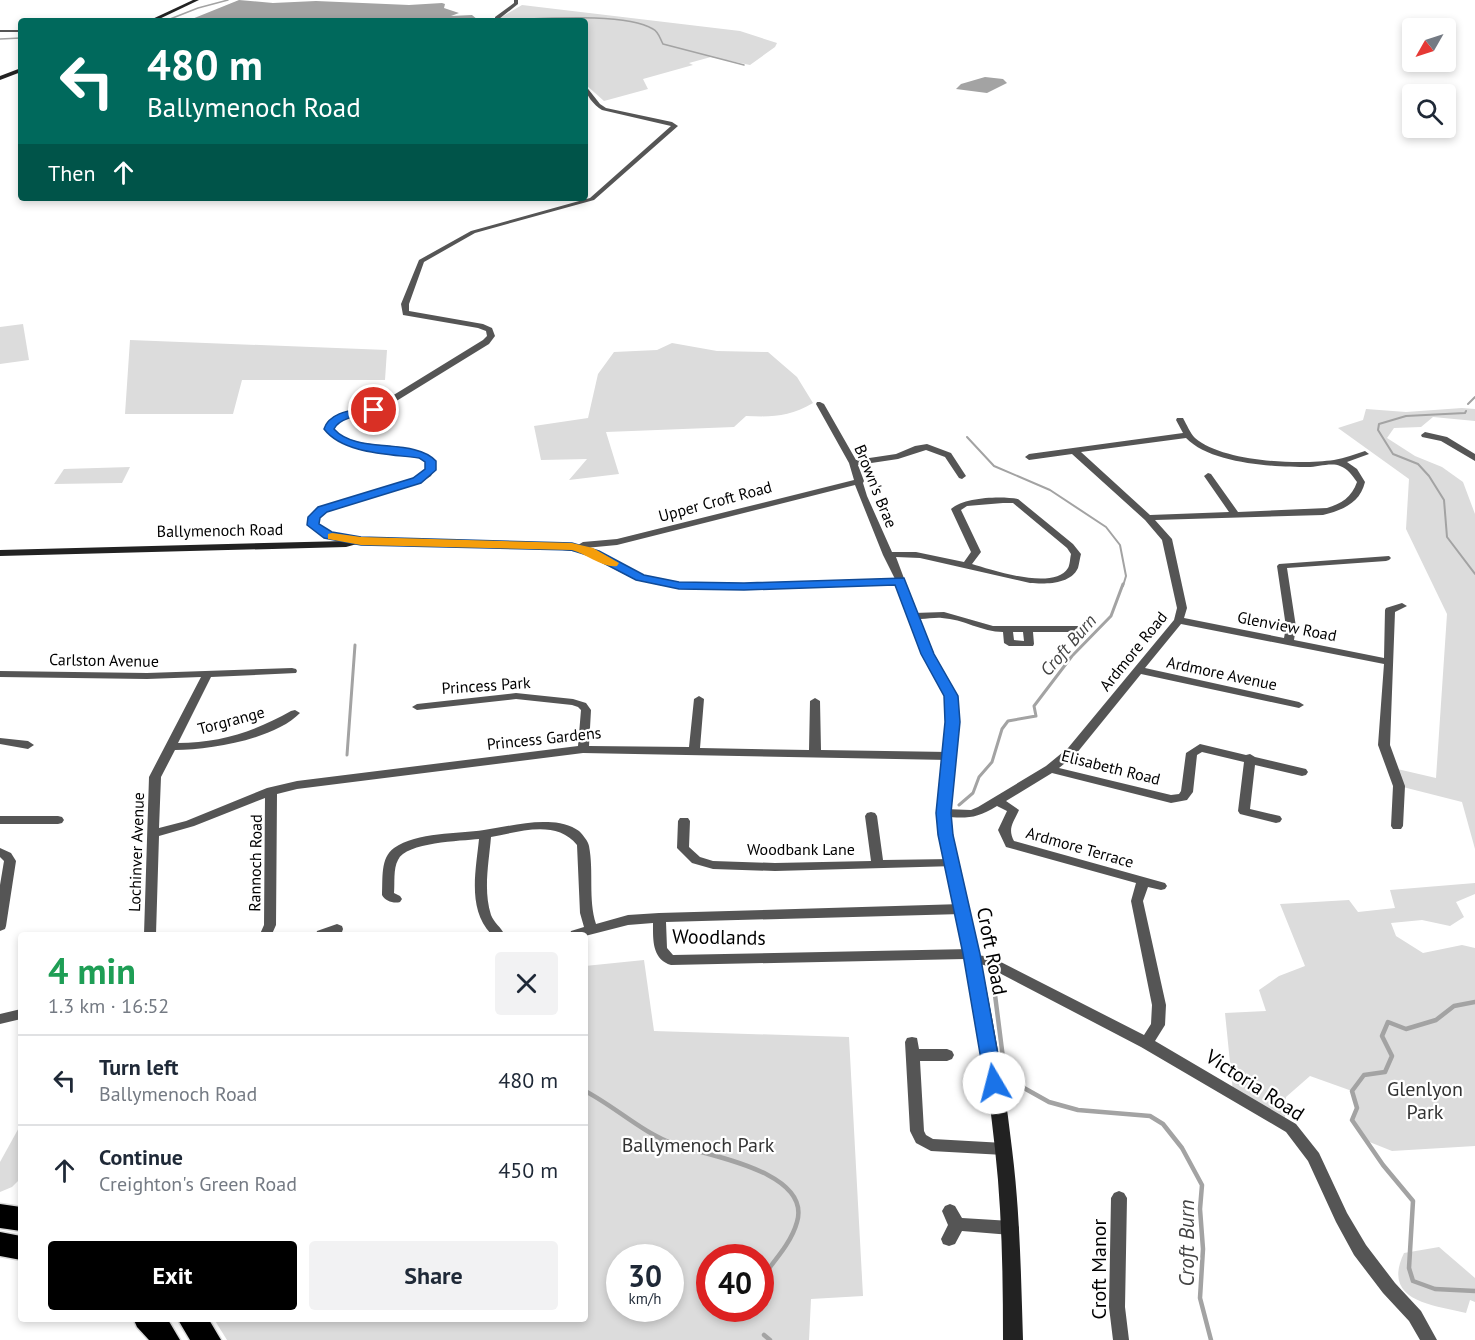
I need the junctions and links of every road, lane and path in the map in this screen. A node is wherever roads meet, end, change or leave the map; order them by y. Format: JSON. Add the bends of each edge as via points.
{"nodes":[{"id":1,"x":196,"y":0,"type":"edge"},
{"id":2,"x":516,"y":0,"type":"edge"},
{"id":3,"x":157,"y":18,"type":"edge"},
{"id":4,"x":497,"y":18,"type":"edge"},
{"id":5,"x":0,"y":31,"type":"edge"},
{"id":6,"x":18,"y":31,"type":"edge"},
{"id":7,"x":18,"y":71,"type":"edge"},
{"id":8,"x":0,"y":78,"type":"edge"},
{"id":9,"x":588,"y":92,"type":"edge"},
{"id":10,"x":588,"y":200,"type":"edge"},
{"id":11,"x":585,"y":201,"type":"edge"},
{"id":12,"x":820,"y":404,"type":"dead end"},
{"id":13,"x":1180,"y":420,"type":"dead end"},
{"id":14,"x":1188,"y":435,"type":"junction"},
{"id":15,"x":1425,"y":435,"type":"dead end"},
{"id":16,"x":1074,"y":451,"type":"junction"},
{"id":17,"x":1365,"y":454,"type":"dead end"},
{"id":18,"x":1029,"y":457,"type":"dead end"},
{"id":19,"x":1475,"y":458,"type":"edge"},
{"id":20,"x":1340,"y":462,"type":"junction"},
{"id":21,"x":853,"y":463,"type":"junction"},
{"id":22,"x":962,"y":476,"type":"dead end"},
{"id":23,"x":1208,"y":476,"type":"dead end"},
{"id":24,"x":860,"y":481,"type":"junction"},
{"id":25,"x":1235,"y":514,"type":"junction"},
{"id":26,"x":1148,"y":518,"type":"junction"},
{"id":27,"x":356,"y":541,"type":"junction"},
{"id":28,"x":578,"y":548,"type":"junction"},
{"id":29,"x":0,"y":553,"type":"edge"},
{"id":30,"x":888,"y":555,"type":"junction"},
{"id":31,"x":1386,"y":558,"type":"dead end"},
{"id":32,"x":966,"y":565,"type":"junction"},
{"id":33,"x":900,"y":581,"type":"junction"},
{"id":34,"x":1402,"y":606,"type":"dead end"},
{"id":35,"x":914,"y":616,"type":"junction"},
{"id":36,"x":1179,"y":620,"type":"junction"},
{"id":37,"x":1077,"y":629,"type":"dead end"},
{"id":38,"x":1289,"y":642,"type":"junction"},
{"id":39,"x":1389,"y":662,"type":"junction"},
{"id":40,"x":1139,"y":670,"type":"junction"},
{"id":41,"x":292,"y":671,"type":"dead end"},
{"id":42,"x":0,"y":674,"type":"edge"},
{"id":43,"x":207,"y":675,"type":"junction"},
{"id":44,"x":699,"y":699,"type":"dead end"},
{"id":45,"x":815,"y":701,"type":"dead end"},
{"id":46,"x":1299,"y":705,"type":"dead end"},
{"id":47,"x":417,"y":707,"type":"dead end"},
{"id":48,"x":295,"y":713,"type":"dead end"},
{"id":49,"x":0,"y":741,"type":"edge"},
{"id":50,"x":28,"y":746,"type":"dead end"},
{"id":51,"x":172,"y":746,"type":"junction"},
{"id":52,"x":583,"y":749,"type":"junction"},
{"id":53,"x":694,"y":750,"type":"junction"},
{"id":54,"x":815,"y":753,"type":"junction"},
{"id":55,"x":949,"y":756,"type":"junction"},
{"id":56,"x":1250,"y":758,"type":"junction"},
{"id":57,"x":1050,"y":769,"type":"junction"},
{"id":58,"x":1302,"y":772,"type":"dead end"},
{"id":59,"x":271,"y":791,"type":"junction"},
{"id":60,"x":998,"y":801,"type":"junction"},
{"id":61,"x":944,"y":813,"type":"junction"},
{"id":62,"x":871,"y":816,"type":"dead end"},
{"id":63,"x":1276,"y":819,"type":"dead end"},
{"id":64,"x":0,"y":820,"type":"edge"},
{"id":65,"x":58,"y":820,"type":"dead end"},
{"id":66,"x":684,"y":821,"type":"dead end"},
{"id":67,"x":1397,"y":826,"type":"dead end"},
{"id":68,"x":153,"y":833,"type":"junction"},
{"id":69,"x":485,"y":834,"type":"junction"},
{"id":70,"x":0,"y":852,"type":"edge"},
{"id":71,"x":952,"y":863,"type":"junction"},
{"id":72,"x":878,"y":865,"type":"junction"},
{"id":73,"x":1143,"y":882,"type":"junction"},
{"id":74,"x":1161,"y":886,"type":"dead end"},
{"id":75,"x":396,"y":899,"type":"dead end"},
{"id":76,"x":2,"y":906,"type":"edge"},
{"id":77,"x":962,"y":909,"type":"junction"},
{"id":78,"x":659,"y":918,"type":"junction"},
{"id":79,"x":0,"y":926,"type":"edge"},
{"id":80,"x":337,"y":929,"type":"dead end"},
{"id":81,"x":591,"y":930,"type":"junction"},
{"id":82,"x":150,"y":932,"type":"edge"},
{"id":83,"x":267,"y":932,"type":"edge"},
{"id":84,"x":328,"y":932,"type":"edge"},
{"id":85,"x":496,"y":932,"type":"edge"},
{"id":86,"x":584,"y":932,"type":"edge"},
{"id":87,"x":972,"y":957,"type":"junction"},
{"id":88,"x":18,"y":1015,"type":"edge"},
{"id":89,"x":0,"y":1019,"type":"edge"},
{"id":90,"x":1146,"y":1043,"type":"junction"},
{"id":91,"x":947,"y":1055,"type":"dead end"},
{"id":92,"x":1004,"y":1149,"type":"junction"},
{"id":93,"x":1119,"y":1198,"type":"dead end"},
{"id":94,"x":0,"y":1216,"type":"edge"},
{"id":95,"x":18,"y":1219,"type":"edge"},
{"id":96,"x":1011,"y":1228,"type":"junction"},
{"id":97,"x":949,"y":1239,"type":"dead end"},
{"id":98,"x":0,"y":1244,"type":"edge"},
{"id":99,"x":18,"y":1247,"type":"edge"},
{"id":100,"x":151,"y":1322,"type":"edge"},
{"id":101,"x":194,"y":1322,"type":"edge"},
{"id":102,"x":166,"y":1340,"type":"edge"},
{"id":103,"x":207,"y":1340,"type":"edge"},
{"id":104,"x":1013,"y":1340,"type":"edge"},
{"id":105,"x":1121,"y":1340,"type":"edge"},
{"id":106,"x":1429,"y":1340,"type":"edge"}],
"edges":[{"from":1,"to":3,"type":"street"},
{"from":2,"to":4,"type":"street"},
{"from":5,"to":6,"type":"street"},
{"from":7,"to":8,"type":"street"},
{"from":9,"to":10,"type":"street","via":[[604,109],[675,126]]},
{"from":11,"to":27,"type":"street","via":[[473,232],[419,264],[405,304],[406,313],[480,326],[489,330],[491,336],[382,406],[343,416],[330,424],[332,434],[347,442],[418,454],[432,465],[428,474],[417,481],[322,509],[314,517],[313,525],[320,531]]},
{"from":12,"to":21,"type":"street","name":"Brown's Brae"},
{"from":13,"to":14,"type":"street"},
{"from":14,"to":16,"type":"street"},
{"from":14,"to":20,"type":"street","via":[[1204,447],[1232,457],[1305,464]]},
{"from":15,"to":19,"type":"street","via":[[1444,440]]},
{"from":16,"to":18,"type":"street"},
{"from":16,"to":26,"type":"street","name":"Ardmore Road"},
{"from":17,"to":20,"type":"street"},
{"from":20,"to":25,"type":"street","via":[[1354,471],[1361,482],[1358,492],[1341,507],[1323,512]]},
{"from":21,"to":22,"type":"street","via":[[898,456],[924,447],[948,455]]},
{"from":21,"to":24,"type":"street","name":"Brown's Brae"},
{"from":23,"to":25,"type":"street"},
{"from":24,"to":28,"type":"street","name":"Upper Croft Road","via":[[617,542]]},
{"from":24,"to":30,"type":"street","name":"Brown's Brae"},
{"from":25,"to":26,"type":"street"},
{"from":26,"to":36,"type":"street","name":"Ardmore Road","via":[[1169,546],[1182,608]]},
{"from":27,"to":28,"type":"street","name":"Ballymenoch Road"},
{"from":27,"to":29,"type":"street","name":"Ballymenoch Road"},
{"from":28,"to":33,"type":"street","name":"Ballymenoch Road","via":[[640,578],[669,585],[744,587]]},
{"from":30,"to":32,"type":"street","via":[[918,555]]},
{"from":30,"to":33,"type":"street","name":"Brown's Brae"},
{"from":31,"to":38,"type":"street","via":[[1282,566],[1291,627]]},
{"from":32,"to":32,"type":"street","via":[[1018,580],[1042,581],[1068,573],[1076,554],[1015,501],[1003,500],[958,506],[956,511],[976,552]]},
{"from":33,"to":35,"type":"street","name":"Croft Road"},
{"from":34,"to":39,"type":"street","via":[[1389,610]]},
{"from":35,"to":37,"type":"street","via":[[944,615],[1008,629],[1009,643],[1029,644],[1028,629]]},
{"from":35,"to":55,"type":"street","name":"Croft Road","via":[[928,654],[951,696]]},
{"from":36,"to":38,"type":"street","name":"Glenview Road"},
{"from":36,"to":40,"type":"street","name":"Ardmore Road"},
{"from":38,"to":39,"type":"street","name":"Glenview Road"},
{"from":39,"to":67,"type":"street","via":[[1384,744],[1399,786]]},
{"from":40,"to":46,"type":"street","name":"Ardmore Avenue"},
{"from":40,"to":57,"type":"street","name":"Ardmore Road","via":[[1072,751]]},
{"from":41,"to":43,"type":"street","name":"Carlston Avenue"},
{"from":42,"to":43,"type":"street","name":"Carlston Avenue"},
{"from":43,"to":51,"type":"street","name":"Lochinver Avenue"},
{"from":44,"to":53,"type":"street"},
{"from":45,"to":54,"type":"street"},
{"from":47,"to":52,"type":"street","name":"Princess Park","via":[[516,696],[573,702],[586,710]]},
{"from":48,"to":51,"type":"street","name":"Torgrange","via":[[277,724],[212,744]]},
{"from":49,"to":50,"type":"street"},
{"from":51,"to":68,"type":"street","name":"Lochinver Avenue","via":[[155,777]]},
{"from":52,"to":53,"type":"street","name":"Princess Gardens"},
{"from":52,"to":59,"type":"street","name":"Princess Gardens","via":[[329,780]]},
{"from":53,"to":54,"type":"street","name":"Princess Gardens"},
{"from":54,"to":55,"type":"street","name":"Princess Gardens"},
{"from":55,"to":61,"type":"street","name":"Croft Road"},
{"from":56,"to":57,"type":"street","name":"Elisabeth Road","via":[[1208,748],[1195,750],[1187,792],[1175,799]]},
{"from":56,"to":58,"type":"street","name":"Elisabeth Road"},
{"from":56,"to":63,"type":"street","via":[[1244,811]]},
{"from":57,"to":60,"type":"street","name":"Ardmore Road"},
{"from":59,"to":68,"type":"street","name":"Princess Gardens","via":[[187,826]]},
{"from":59,"to":83,"type":"street","name":"Rannoch Road"},
{"from":60,"to":61,"type":"street","name":"Ardmore Road","via":[[972,814]]},
{"from":60,"to":73,"type":"street","name":"Ardmore Terrace","via":[[1013,810],[1004,825],[1004,835],[1010,844]]},
{"from":61,"to":71,"type":"street","name":"Croft Road"},
{"from":62,"to":72,"type":"street"},
{"from":64,"to":65,"type":"street"},
{"from":66,"to":72,"type":"street","name":"Woodbank Lane","via":[[683,848],[706,864]]},
{"from":68,"to":82,"type":"street","name":"Lochinver Avenue"},
{"from":69,"to":75,"type":"street","via":[[410,844],[398,850],[392,859],[388,895]]},
{"from":69,"to":81,"type":"street","via":[[549,826],[576,835],[584,849],[586,913]]},
{"from":69,"to":85,"type":"street","via":[[483,913]]},
{"from":70,"to":76,"type":"street","via":[[10,861]]},
{"from":71,"to":72,"type":"street","name":"Woodbank Lane"},
{"from":71,"to":77,"type":"street","name":"Croft Road"},
{"from":73,"to":74,"type":"street","name":"Ardmore Terrace"},
{"from":73,"to":90,"type":"street","via":[[1137,901],[1159,1005],[1158,1025]]},
{"from":76,"to":79,"type":"street"},
{"from":77,"to":78,"type":"street","name":"Woodlands"},
{"from":77,"to":87,"type":"street","name":"Croft Road"},
{"from":78,"to":81,"type":"street","via":[[628,920]]},
{"from":78,"to":87,"type":"street","name":"Woodlands","via":[[662,955],[671,960]]},
{"from":80,"to":84,"type":"street"},
{"from":81,"to":86,"type":"street"},
{"from":87,"to":90,"type":"street","name":"Victoria Road","via":[[986,960]]},
{"from":87,"to":92,"type":"street","name":"Croft Road"},
{"from":88,"to":89,"type":"street"},
{"from":90,"to":106,"type":"street","name":"Victoria Road","via":[[1291,1128],[1314,1157],[1360,1250],[1415,1316]]},
{"from":91,"to":92,"type":"street","via":[[912,1048],[917,1131],[921,1139],[937,1146]]},
{"from":92,"to":96,"type":"street","name":"Croft Road"},
{"from":93,"to":105,"type":"street","name":"Croft Manor","via":[[1117,1307]]},
{"from":94,"to":95,"type":"highway"},
{"from":96,"to":97,"type":"street","via":[[953,1217],[956,1230]]},
{"from":96,"to":104,"type":"street","name":"Croft Road"},
{"from":98,"to":99,"type":"highway"},
{"from":100,"to":102,"type":"highway"},
{"from":101,"to":103,"type":"highway"}]}
